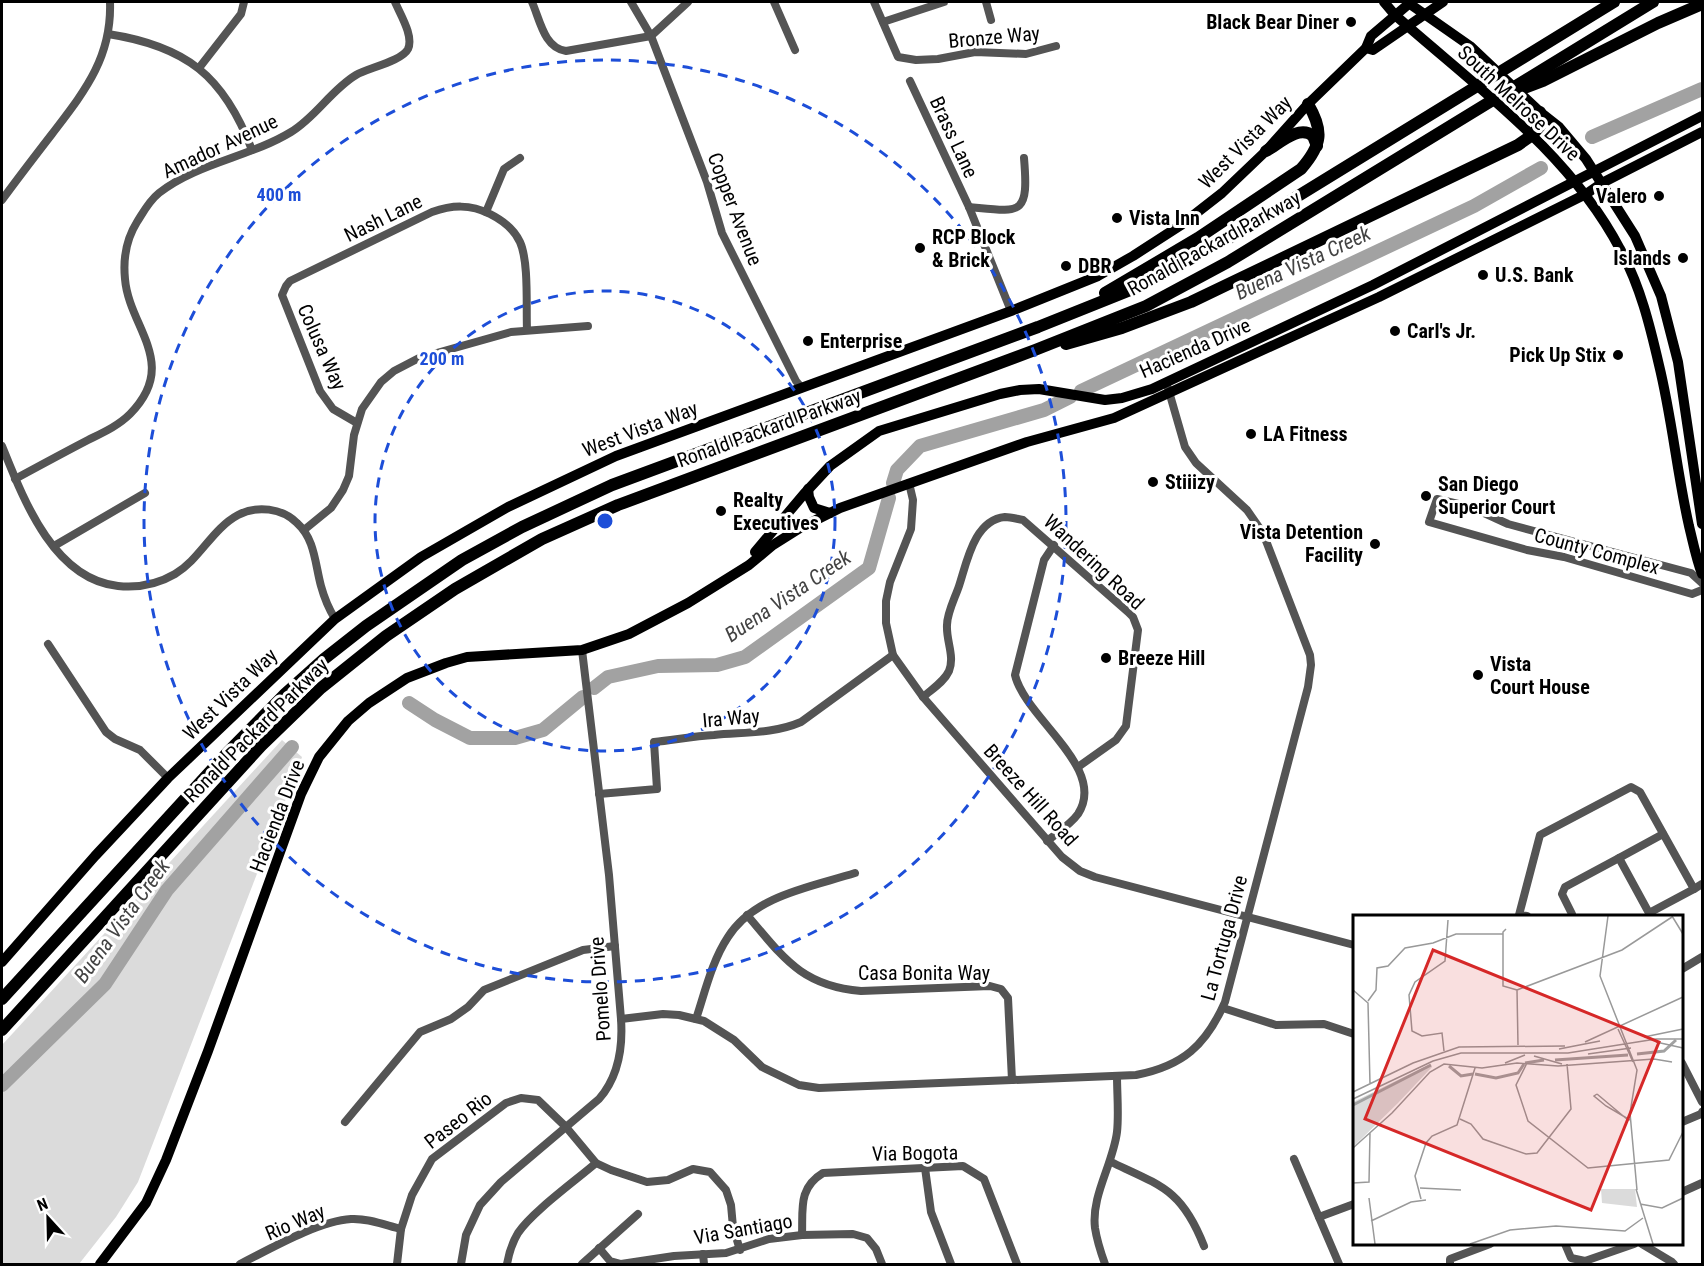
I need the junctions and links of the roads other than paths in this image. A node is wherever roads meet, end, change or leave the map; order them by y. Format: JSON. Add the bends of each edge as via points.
{"nodes":[{"id":1,"x":110,"y":2,"type":"edge"},
{"id":2,"x":244,"y":2,"type":"edge"},
{"id":3,"x":395,"y":2,"type":"edge"},
{"id":4,"x":532,"y":2,"type":"edge"},
{"id":5,"x":631,"y":2,"type":"edge"},
{"id":6,"x":688,"y":2,"type":"edge"},
{"id":7,"x":774,"y":2,"type":"edge"},
{"id":8,"x":874,"y":2,"type":"edge"},
{"id":9,"x":944,"y":2,"type":"edge"},
{"id":10,"x":986,"y":2,"type":"edge"},
{"id":11,"x":1384,"y":2,"type":"edge"},
{"id":12,"x":1409,"y":2,"type":"edge"},
{"id":13,"x":1443,"y":2,"type":"edge"},
{"id":14,"x":1604,"y":2,"type":"edge"},
{"id":15,"x":1614,"y":2,"type":"edge"},
{"id":16,"x":1653,"y":2,"type":"edge"},
{"id":17,"x":1702,"y":3,"type":"edge"},
{"id":18,"x":1395,"y":15,"type":"junction"},
{"id":19,"x":1425,"y":15,"type":"junction"},
{"id":20,"x":991,"y":20,"type":"dead end"},
{"id":21,"x":883,"y":22,"type":"junction"},
{"id":22,"x":1407,"y":26,"type":"junction"},
{"id":23,"x":108,"y":34,"type":"junction"},
{"id":24,"x":1559,"y":35,"type":"junction"},
{"id":25,"x":651,"y":36,"type":"junction"},
{"id":26,"x":1056,"y":46,"type":"dead end"},
{"id":27,"x":1366,"y":48,"type":"junction"},
{"id":28,"x":795,"y":50,"type":"dead end"},
{"id":29,"x":199,"y":68,"type":"junction"},
{"id":30,"x":1540,"y":76,"type":"junction"},
{"id":31,"x":910,"y":81,"type":"dead end"},
{"id":32,"x":1308,"y":104,"type":"junction"},
{"id":33,"x":1540,"y":112,"type":"junction"},
{"id":34,"x":1702,"y":116,"type":"edge"},
{"id":35,"x":1702,"y":132,"type":"edge"},
{"id":36,"x":1532,"y":135,"type":"junction"},
{"id":37,"x":1317,"y":146,"type":"junction"},
{"id":38,"x":252,"y":150,"type":"junction"},
{"id":39,"x":1266,"y":151,"type":"junction"},
{"id":40,"x":520,"y":158,"type":"dead end"},
{"id":41,"x":1024,"y":158,"type":"dead end"},
{"id":42,"x":1594,"y":171,"type":"junction"},
{"id":43,"x":1576,"y":180,"type":"junction"},
{"id":44,"x":1602,"y":183,"type":"junction"},
{"id":45,"x":1586,"y":194,"type":"junction"},
{"id":46,"x":2,"y":201,"type":"edge"},
{"id":47,"x":969,"y":207,"type":"junction"},
{"id":48,"x":486,"y":212,"type":"junction"},
{"id":49,"x":298,"y":277,"type":"joint"},
{"id":50,"x":1011,"y":310,"type":"junction"},
{"id":51,"x":1057,"y":320,"type":"junction"},
{"id":52,"x":588,"y":327,"type":"dead end"},
{"id":53,"x":527,"y":330,"type":"junction"},
{"id":54,"x":1035,"y":350,"type":"junction"},
{"id":55,"x":1167,"y":387,"type":"junction"},
{"id":56,"x":802,"y":388,"type":"junction"},
{"id":57,"x":357,"y":423,"type":"junction"},
{"id":58,"x":2,"y":446,"type":"edge"},
{"id":59,"x":15,"y":479,"type":"junction"},
{"id":60,"x":909,"y":483,"type":"junction"},
{"id":61,"x":808,"y":489,"type":"junction"},
{"id":62,"x":145,"y":492,"type":"dead end"},
{"id":63,"x":830,"y":513,"type":"junction"},
{"id":64,"x":1702,"y":524,"type":"edge"},
{"id":65,"x":304,"y":530,"type":"junction"},
{"id":66,"x":1054,"y":545,"type":"junction"},
{"id":67,"x":54,"y":546,"type":"junction"},
{"id":68,"x":1702,"y":574,"type":"edge"},
{"id":69,"x":1702,"y":582,"type":"edge"},
{"id":70,"x":719,"y":583,"type":"junction"},
{"id":71,"x":1702,"y":590,"type":"edge"},
{"id":72,"x":335,"y":619,"type":"junction"},
{"id":73,"x":48,"y":644,"type":"dead end"},
{"id":74,"x":582,"y":650,"type":"junction"},
{"id":75,"x":894,"y":656,"type":"junction"},
{"id":76,"x":923,"y":697,"type":"junction"},
{"id":77,"x":1078,"y":767,"type":"junction"},
{"id":78,"x":168,"y":778,"type":"junction"},
{"id":79,"x":599,"y":794,"type":"junction"},
{"id":80,"x":1663,"y":834,"type":"junction"},
{"id":81,"x":1047,"y":842,"type":"junction"},
{"id":82,"x":1619,"y":858,"type":"junction"},
{"id":83,"x":855,"y":873,"type":"dead end"},
{"id":84,"x":1698,"y":886,"type":"edge"},
{"id":85,"x":747,"y":915,"type":"junction"},
{"id":86,"x":1519,"y":915,"type":"edge"},
{"id":87,"x":1570,"y":915,"type":"edge"},
{"id":88,"x":1247,"y":917,"type":"junction"},
{"id":89,"x":1353,"y":945,"type":"edge"},
{"id":90,"x":615,"y":946,"type":"junction"},
{"id":91,"x":1702,"y":957,"type":"edge"},
{"id":92,"x":2,"y":962,"type":"edge"},
{"id":93,"x":1683,"y":968,"type":"edge"},
{"id":94,"x":2,"y":999,"type":"edge"},
{"id":95,"x":1223,"y":1008,"type":"junction"},
{"id":96,"x":621,"y":1019,"type":"junction"},
{"id":97,"x":696,"y":1019,"type":"junction"},
{"id":98,"x":2,"y":1030,"type":"edge"},
{"id":99,"x":1353,"y":1034,"type":"edge"},
{"id":100,"x":1683,"y":1065,"type":"edge"},
{"id":101,"x":1117,"y":1076,"type":"junction"},
{"id":102,"x":1012,"y":1080,"type":"junction"},
{"id":103,"x":1702,"y":1102,"type":"edge"},
{"id":104,"x":1702,"y":1112,"type":"edge"},
{"id":105,"x":345,"y":1122,"type":"dead end"},
{"id":106,"x":1683,"y":1122,"type":"edge"},
{"id":107,"x":566,"y":1127,"type":"junction"},
{"id":108,"x":1294,"y":1159,"type":"dead end"},
{"id":109,"x":1111,"y":1162,"type":"junction"},
{"id":110,"x":596,"y":1163,"type":"junction"},
{"id":111,"x":925,"y":1168,"type":"junction"},
{"id":112,"x":1702,"y":1184,"type":"edge"},
{"id":113,"x":1683,"y":1192,"type":"edge"},
{"id":114,"x":1353,"y":1204,"type":"edge"},
{"id":115,"x":638,"y":1214,"type":"dead end"},
{"id":116,"x":1319,"y":1217,"type":"junction"},
{"id":117,"x":400,"y":1229,"type":"junction"},
{"id":118,"x":802,"y":1235,"type":"junction"},
{"id":119,"x":1487,"y":1245,"type":"edge"},
{"id":120,"x":1565,"y":1245,"type":"edge"},
{"id":121,"x":1631,"y":1245,"type":"edge"},
{"id":122,"x":1644,"y":1245,"type":"edge"},
{"id":123,"x":1204,"y":1246,"type":"dead end"},
{"id":124,"x":599,"y":1248,"type":"junction"},
{"id":125,"x":740,"y":1250,"type":"junction"},
{"id":126,"x":703,"y":1254,"type":"junction"},
{"id":127,"x":637,"y":1263,"type":"edge"},
{"id":128,"x":100,"y":1264,"type":"edge"},
{"id":129,"x":240,"y":1264,"type":"edge"},
{"id":130,"x":397,"y":1264,"type":"edge"},
{"id":131,"x":461,"y":1264,"type":"edge"},
{"id":132,"x":507,"y":1264,"type":"edge"},
{"id":133,"x":582,"y":1264,"type":"edge"},
{"id":134,"x":704,"y":1264,"type":"edge"},
{"id":135,"x":882,"y":1264,"type":"edge"},
{"id":136,"x":951,"y":1264,"type":"edge"},
{"id":137,"x":1017,"y":1264,"type":"edge"},
{"id":138,"x":1105,"y":1264,"type":"edge"},
{"id":139,"x":1340,"y":1264,"type":"edge"},
{"id":140,"x":1450,"y":1264,"type":"edge"},
{"id":141,"x":1674,"y":1264,"type":"edge"}],
"edges":[{"from":1,"to":23,"type":"street"},
{"from":2,"to":29,"type":"street","via":[[241,14]]},
{"from":3,"to":38,"type":"street","name":"Amador Avenue","via":[[410,38],[408,49],[401,56],[356,75],[291,132]]},
{"from":4,"to":25,"type":"street","via":[[550,44],[558,50]]},
{"from":5,"to":25,"type":"street","name":"Copper Avenue"},
{"from":6,"to":25,"type":"street"},
{"from":7,"to":28,"type":"street"},
{"from":8,"to":21,"type":"street"},
{"from":9,"to":21,"type":"street"},
{"from":10,"to":20,"type":"street"},
{"from":11,"to":18,"type":"main road","name":"South Melrose Drive"},
{"from":12,"to":18,"type":"main road","name":"West Vista Way"},
{"from":12,"to":19,"type":"main road","name":"South Melrose Drive"},
{"from":13,"to":19,"type":"main road","name":"West Vista Way"},
{"from":14,"to":24,"type":"highway"},
{"from":15,"to":24,"type":"highway","name":"Ronald Packard Parkway"},
{"from":16,"to":30,"type":"highway"},
{"from":17,"to":30,"type":"highway"},
{"from":18,"to":22,"type":"main road","name":"South Melrose Drive"},
{"from":18,"to":27,"type":"main road","name":"West Vista Way","via":[[1371,36]]},
{"from":19,"to":22,"type":"main road","name":"West Vista Way"},
{"from":19,"to":33,"type":"main road","name":"South Melrose Drive","via":[[1470,46]]},
{"from":21,"to":26,"type":"street","name":"Bronze Way","via":[[898,57],[916,60],[975,52],[1026,54]]},
{"from":22,"to":27,"type":"main road","name":"West Vista Way","via":[[1373,50]]},
{"from":22,"to":36,"type":"main road","name":"South Melrose Drive"},
{"from":23,"to":29,"type":"street","via":[[156,44]]},
{"from":23,"to":46,"type":"street","via":[[88,87]]},
{"from":24,"to":51,"type":"highway","name":"Ronald Packard Parkway","via":[[1233,236],[1138,286]]},
{"from":25,"to":56,"type":"street","name":"Copper Avenue","via":[[723,233]]},
{"from":27,"to":32,"type":"main road","name":"West Vista Way"},
{"from":29,"to":38,"type":"street","via":[[224,93]]},
{"from":30,"to":54,"type":"highway","name":"Ronald Packard Parkway","via":[[1468,114],[1186,286],[1109,322]]},
{"from":31,"to":47,"type":"street","name":"Brass Lane"},
{"from":32,"to":37,"type":"highway","via":[[1319,126]]},
{"from":32,"to":39,"type":"main road","name":"West Vista Way"},
{"from":33,"to":36,"type":"highway","via":[[1540,126]]},
{"from":33,"to":42,"type":"main road","name":"South Melrose Drive","via":[[1559,127]]},
{"from":34,"to":42,"type":"main road","name":"Hacienda Drive"},
{"from":35,"to":44,"type":"main road","name":"Hacienda Drive"},
{"from":36,"to":43,"type":"main road","name":"South Melrose Drive"},
{"from":36,"to":54,"type":"highway","via":[[1191,302],[1082,341]]},
{"from":37,"to":39,"type":"highway","via":[[1313,136],[1305,131]]},
{"from":37,"to":51,"type":"highway","via":[[1301,169],[1287,180],[1157,264]]},
{"from":38,"to":59,"type":"street","name":"Amador Avenue","via":[[177,180],[149,202],[133,229],[126,252],[125,280],[151,361],[146,391],[130,414]]},
{"from":39,"to":50,"type":"main road","name":"West Vista Way","via":[[1214,200],[1133,256],[1098,276]]},
{"from":40,"to":48,"type":"street","via":[[504,169]]},
{"from":41,"to":47,"type":"street","name":"Brass Lane","via":[[1026,186],[1019,207],[1009,211]]},
{"from":42,"to":43,"type":"main road","name":"Hacienda Drive"},
{"from":42,"to":44,"type":"main road","name":"South Melrose Drive"},
{"from":43,"to":45,"type":"main road","name":"South Melrose Drive"},
{"from":43,"to":55,"type":"main road","name":"Hacienda Drive"},
{"from":44,"to":45,"type":"main road","name":"Hacienda Drive"},
{"from":44,"to":64,"type":"main road","name":"South Melrose Drive","via":[[1635,236],[1661,296],[1678,362]]},
{"from":45,"to":55,"type":"main road","name":"Hacienda Drive","via":[[1390,291]]},
{"from":45,"to":68,"type":"main road","name":"South Melrose Drive","via":[[1622,251],[1641,299],[1659,366],[1682,495]]},
{"from":47,"to":50,"type":"street","name":"Brass Lane"},
{"from":48,"to":49,"type":"street","name":"Nash Lane","via":[[456,205],[432,212]]},
{"from":48,"to":53,"type":"street","via":[[514,231],[520,243]]},
{"from":49,"to":57,"type":"street","name":"Colusa Way","via":[[285,286],[285,304],[325,400],[340,415]]},
{"from":50,"to":56,"type":"main road","name":"West Vista Way"},
{"from":51,"to":94,"type":"highway","name":"Ronald Packard Parkway","via":[[612,485],[522,527],[420,587],[357,633],[285,694]]},
{"from":52,"to":53,"type":"street"},
{"from":53,"to":57,"type":"street","via":[[406,363],[381,382]]},
{"from":54,"to":98,"type":"highway","name":"Ronald Packard Parkway","via":[[598,514],[542,539],[447,594],[360,657],[293,714]]},
{"from":55,"to":60,"type":"main road","name":"Hacienda Drive","via":[[1114,418],[1027,442]]},
{"from":55,"to":61,"type":"main road","name":"Hacienda Drive","via":[[1105,400],[1039,389],[1000,394],[879,431],[830,466]]},
{"from":55,"to":88,"type":"street","name":"La Tortuga Drive","via":[[1185,447],[1196,464],[1247,510],[1263,533],[1310,655],[1308,687]]},
{"from":56,"to":72,"type":"main road","name":"West Vista Way","via":[[616,456],[540,491],[421,557]]},
{"from":57,"to":65,"type":"street","via":[[349,476],[343,490],[331,508]]},
{"from":58,"to":59,"type":"street"},
{"from":59,"to":67,"type":"street"},
{"from":60,"to":63,"type":"main road","name":"Hacienda Drive"},
{"from":60,"to":75,"type":"street","name":"Breeze Hill Road","via":[[913,500],[911,529],[886,601],[886,622]]},
{"from":61,"to":63,"type":"main road","via":[[814,508]]},
{"from":61,"to":70,"type":"main road","name":"Hacienda Drive","via":[[762,546]]},
{"from":62,"to":67,"type":"street"},
{"from":63,"to":70,"type":"main road","name":"Hacienda Drive","via":[[800,528]]},
{"from":65,"to":67,"type":"street","via":[[276,511],[239,514],[226,522],[185,567],[165,579],[139,587],[114,586],[90,578],[67,562]]},
{"from":65,"to":72,"type":"street"},
{"from":66,"to":76,"type":"street","name":"Wandering Road","via":[[1023,520],[999,518],[986,525],[974,541],[947,624],[949,670]]},
{"from":66,"to":77,"type":"street","via":[[1044,560],[1015,675],[1020,692]]},
{"from":66,"to":77,"type":"street","name":"Wandering Road","via":[[1133,617],[1138,630],[1126,726],[1116,740]]},
{"from":69,"to":71,"type":"street","name":"County Complex","via":[[1691,573],[1518,527],[1471,507],[1437,499],[1429,522],[1692,594]]},
{"from":70,"to":74,"type":"main road","name":"Hacienda Drive","via":[[629,634]]},
{"from":72,"to":78,"type":"main road","name":"West Vista Way"},
{"from":73,"to":78,"type":"street","via":[[106,732],[140,750]]},
{"from":74,"to":79,"type":"street","name":"Pomelo Drive"},
{"from":74,"to":128,"type":"main road","name":"Hacienda Drive","via":[[467,657],[446,663],[388,689],[333,737],[301,794],[166,1160],[146,1203]]},
{"from":75,"to":76,"type":"street","name":"Breeze Hill Road"},
{"from":75,"to":79,"type":"street","name":"Ira Way","via":[[791,726],[777,731],[654,742],[657,789]]},
{"from":76,"to":81,"type":"street","name":"Breeze Hill Road"},
{"from":77,"to":81,"type":"street","via":[[1085,784],[1083,805]]},
{"from":78,"to":92,"type":"main road","name":"West Vista Way"},
{"from":79,"to":90,"type":"street","name":"Pomelo Drive"},
{"from":80,"to":82,"type":"street"},
{"from":80,"to":84,"type":"street"},
{"from":80,"to":86,"type":"street","via":[[1640,792],[1631,787],[1540,835]]},
{"from":81,"to":88,"type":"street","name":"Breeze Hill Road","via":[[1080,871],[1095,877]]},
{"from":82,"to":84,"type":"street","via":[[1649,913]]},
{"from":82,"to":87,"type":"street","via":[[1565,887],[1562,894]]},
{"from":83,"to":85,"type":"street","via":[[776,898]]},
{"from":85,"to":97,"type":"street","via":[[719,954]]},
{"from":85,"to":102,"type":"street","name":"Casa Bonita Way","via":[[785,959],[808,978],[845,990],[990,986],[1001,989],[1008,998]]},
{"from":88,"to":89,"type":"street","name":"Breeze Hill Road"},
{"from":88,"to":95,"type":"street","name":"La Tortuga Drive"},
{"from":90,"to":96,"type":"street","name":"Pomelo Drive"},
{"from":90,"to":105,"type":"street","via":[[583,950],[484,990],[451,1019],[420,1032]]},
{"from":91,"to":93,"type":"street"},
{"from":95,"to":99,"type":"street","via":[[1276,1025],[1324,1024]]},
{"from":95,"to":101,"type":"street","name":"La Tortuga Drive","via":[[1206,1038],[1178,1061],[1155,1071]]},
{"from":96,"to":97,"type":"street","name":"La Tortuga Drive","via":[[663,1014]]},
{"from":96,"to":107,"type":"street","name":"Pomelo Drive","via":[[620,1058],[610,1083],[599,1099]]},
{"from":97,"to":102,"type":"street","name":"La Tortuga Drive","via":[[734,1040],[762,1067],[799,1085],[819,1088]]},
{"from":100,"to":103,"type":"street"},
{"from":101,"to":102,"type":"street","name":"La Tortuga Drive"},
{"from":101,"to":109,"type":"street","via":[[1117,1131]]},
{"from":104,"to":106,"type":"street"},
{"from":107,"to":110,"type":"street","name":"Paseo Rio"},
{"from":107,"to":117,"type":"street","name":"Paseo Rio","via":[[538,1100],[520,1098],[506,1103],[432,1159],[412,1195]]},
{"from":107,"to":131,"type":"street","name":"Pomelo Drive","via":[[480,1205],[466,1235]]},
{"from":108,"to":116,"type":"street"},
{"from":109,"to":123,"type":"street","via":[[1174,1195],[1196,1225]]},
{"from":109,"to":138,"type":"street","via":[[1102,1185],[1095,1226]]},
{"from":110,"to":125,"type":"street","via":[[647,1182],[668,1180],[693,1169],[710,1172],[726,1190]]},
{"from":110,"to":132,"type":"street","via":[[525,1225],[510,1249]]},
{"from":111,"to":118,"type":"street","name":"Via Bogota","via":[[823,1173],[806,1189]]},
{"from":111,"to":136,"type":"street","via":[[931,1212]]},
{"from":111,"to":137,"type":"street","name":"Via Bogota","via":[[963,1166],[984,1179]]},
{"from":112,"to":113,"type":"street"},
{"from":114,"to":116,"type":"street"},
{"from":115,"to":124,"type":"street"},
{"from":116,"to":139,"type":"street"},
{"from":117,"to":129,"type":"street","name":"Rio Way","via":[[365,1220],[336,1221]]},
{"from":117,"to":130,"type":"street","name":"Paseo Rio"},
{"from":118,"to":125,"type":"street","name":"Via Santiago","via":[[769,1239]]},
{"from":118,"to":135,"type":"street","name":"Via Santiago","via":[[853,1234],[867,1238]]},
{"from":119,"to":140,"type":"street","via":[[1450,1259]]},
{"from":120,"to":121,"type":"street","via":[[1571,1258],[1585,1261]]},
{"from":122,"to":141,"type":"street"},
{"from":124,"to":127,"type":"street","name":"Via Santiago","via":[[610,1261]]},
{"from":124,"to":133,"type":"street"},
{"from":125,"to":126,"type":"street","name":"Via Santiago"},
{"from":126,"to":127,"type":"street","name":"Via Santiago"},
{"from":126,"to":134,"type":"street"}]}
